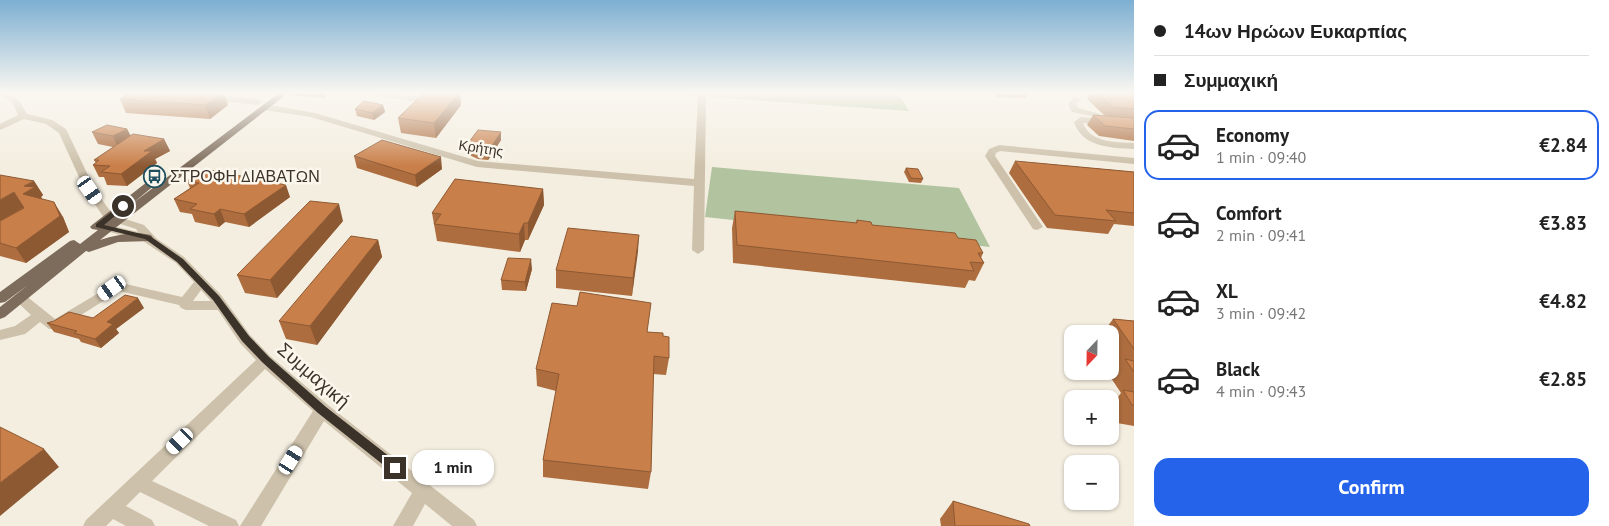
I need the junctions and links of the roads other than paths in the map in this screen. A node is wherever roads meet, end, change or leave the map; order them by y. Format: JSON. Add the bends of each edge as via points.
{"nodes":[{"id":1,"x":20,"y":118,"type":"edge"},
{"id":2,"x":30,"y":118,"type":"edge"},
{"id":3,"x":239,"y":118,"type":"edge"},
{"id":4,"x":321,"y":118,"type":"edge"},
{"id":5,"x":701,"y":118,"type":"edge"},
{"id":6,"x":1134,"y":125,"type":"edge"},
{"id":7,"x":0,"y":127,"type":"edge"},
{"id":8,"x":1134,"y":146,"type":"edge"},
{"id":9,"x":1084,"y":156,"type":"junction"},
{"id":10,"x":1134,"y":161,"type":"edge"},
{"id":11,"x":1097,"y":170,"type":"edge"},
{"id":12,"x":699,"y":183,"type":"junction"},
{"id":13,"x":110,"y":223,"type":"junction"},
{"id":14,"x":1037,"y":227,"type":"dead end"},
{"id":15,"x":149,"y":238,"type":"junction"},
{"id":16,"x":698,"y":250,"type":"dead end"},
{"id":17,"x":74,"y":254,"type":"junction"},
{"id":18,"x":201,"y":282,"type":"junction"},
{"id":19,"x":20,"y":298,"type":"junction"},
{"id":20,"x":0,"y":299,"type":"edge"},
{"id":21,"x":184,"y":302,"type":"junction"},
{"id":22,"x":222,"y":306,"type":"junction"},
{"id":23,"x":0,"y":314,"type":"edge"},
{"id":24,"x":39,"y":316,"type":"junction"},
{"id":25,"x":0,"y":335,"type":"edge"},
{"id":26,"x":265,"y":360,"type":"junction"},
{"id":27,"x":322,"y":410,"type":"junction"},
{"id":28,"x":137,"y":482,"type":"junction"},
{"id":29,"x":423,"y":490,"type":"junction"},
{"id":30,"x":111,"y":508,"type":"junction"},
{"id":31,"x":93,"y":526,"type":"edge"},
{"id":32,"x":145,"y":526,"type":"edge"},
{"id":33,"x":229,"y":526,"type":"edge"},
{"id":34,"x":250,"y":526,"type":"edge"},
{"id":35,"x":403,"y":526,"type":"edge"},
{"id":36,"x":467,"y":526,"type":"edge"}],
"edges":[{"from":1,"to":7,"type":"street"},
{"from":2,"to":13,"type":"street","via":[[49,122],[63,131],[90,190]]},
{"from":3,"to":13,"type":"main road"},
{"from":4,"to":12,"type":"street","name":"Κρήτης","via":[[477,164]]},
{"from":5,"to":12,"type":"street"},
{"from":6,"to":8,"type":"street","via":[[1078,122],[1080,129],[1095,140]]},
{"from":9,"to":10,"type":"street"},
{"from":9,"to":11,"type":"street"},
{"from":9,"to":14,"type":"street","via":[[999,148],[992,151],[990,156]]},
{"from":12,"to":16,"type":"street"},
{"from":13,"to":15,"type":"street","name":"Συμμαχική"},
{"from":13,"to":17,"type":"main road"},
{"from":13,"to":20,"type":"main road"},
{"from":15,"to":17,"type":"main road","via":[[117,239]]},
{"from":15,"to":18,"type":"street","name":"Συμμαχική","via":[[180,260]]},
{"from":17,"to":19,"type":"main road"},
{"from":18,"to":21,"type":"street"},
{"from":18,"to":22,"type":"street","name":"Συμμαχική"},
{"from":19,"to":23,"type":"main road"},
{"from":19,"to":24,"type":"street"},
{"from":21,"to":22,"type":"street","via":[[191,306]]},
{"from":21,"to":24,"type":"street","via":[[117,286],[54,326]]},
{"from":22,"to":26,"type":"street","name":"Συμμαχική"},
{"from":24,"to":25,"type":"street","via":[[20,330]]},
{"from":26,"to":27,"type":"street","name":"Συμμαχική"},
{"from":26,"to":28,"type":"street"},
{"from":27,"to":29,"type":"street","name":"Συμμαχική"},
{"from":27,"to":34,"type":"street"},
{"from":28,"to":30,"type":"street"},
{"from":28,"to":33,"type":"street"},
{"from":29,"to":35,"type":"street"},
{"from":29,"to":36,"type":"street","name":"Συμμαχική"},
{"from":30,"to":31,"type":"street"},
{"from":30,"to":32,"type":"street"}]}
